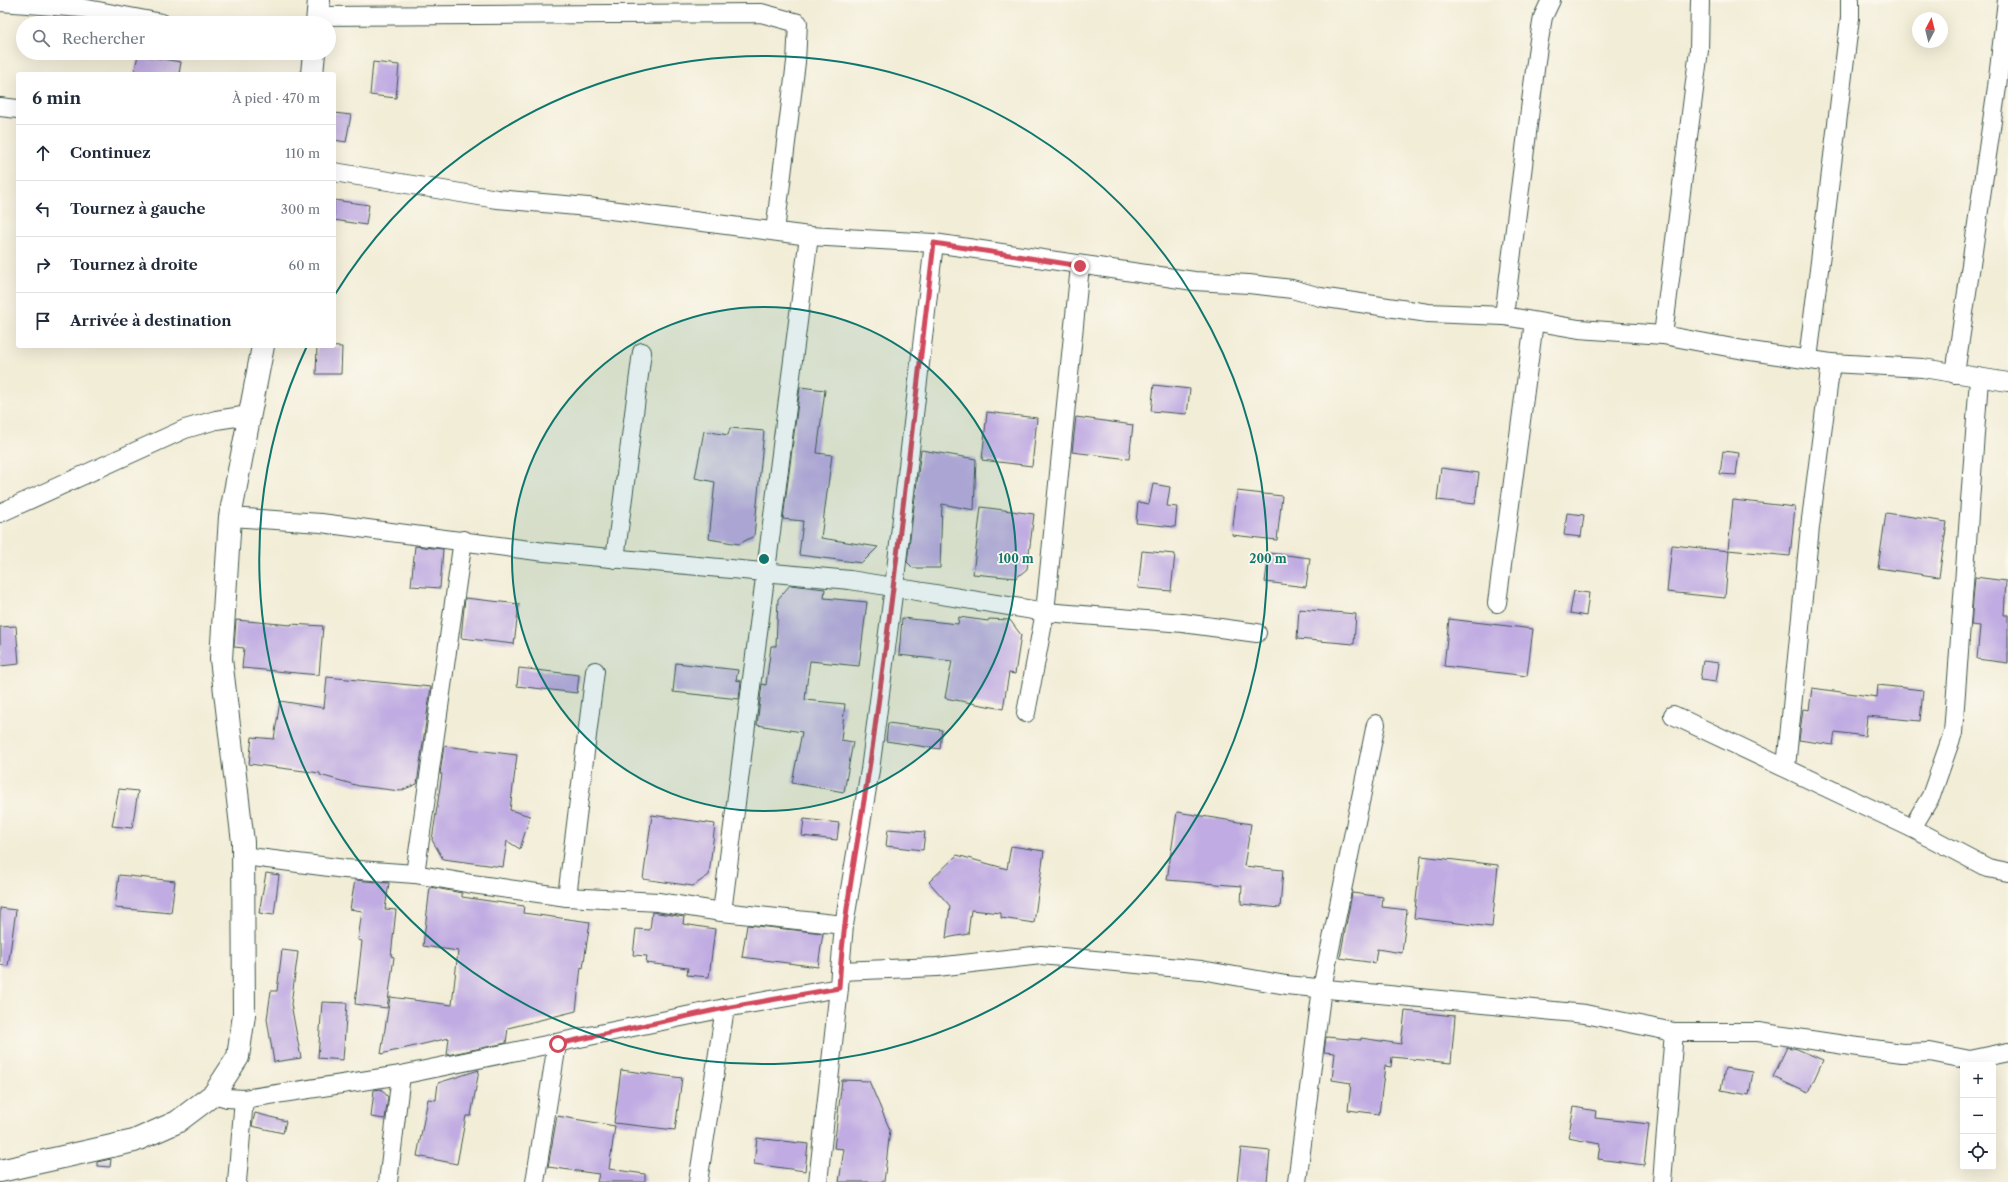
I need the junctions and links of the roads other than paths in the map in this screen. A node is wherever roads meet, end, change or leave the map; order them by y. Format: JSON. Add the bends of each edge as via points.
{"nodes":[{"id":1,"x":1551,"y":0,"type":"edge"},
{"id":2,"x":1700,"y":0,"type":"edge"},
{"id":3,"x":1850,"y":0,"type":"edge"},
{"id":4,"x":2007,"y":0,"type":"edge"},
{"id":5,"x":0,"y":2,"type":"edge"},
{"id":6,"x":318,"y":13,"type":"edge"},
{"id":7,"x":125,"y":16,"type":"edge"},
{"id":8,"x":313,"y":60,"type":"edge"},
{"id":9,"x":312,"y":72,"type":"edge"},
{"id":10,"x":0,"y":107,"type":"edge"},
{"id":11,"x":16,"y":109,"type":"edge"},
{"id":12,"x":336,"y":172,"type":"edge"},
{"id":13,"x":775,"y":231,"type":"junction"},
{"id":14,"x":809,"y":236,"type":"junction"},
{"id":15,"x":934,"y":243,"type":"junction"},
{"id":16,"x":1080,"y":266,"type":"junction"},
{"id":17,"x":1504,"y":316,"type":"junction"},
{"id":18,"x":1534,"y":322,"type":"junction"},
{"id":19,"x":1663,"y":335,"type":"junction"},
{"id":20,"x":263,"y":348,"type":"edge"},
{"id":21,"x":642,"y":352,"type":"dead end"},
{"id":22,"x":1808,"y":359,"type":"junction"},
{"id":23,"x":1831,"y":363,"type":"junction"},
{"id":24,"x":1955,"y":374,"type":"junction"},
{"id":25,"x":1979,"y":379,"type":"junction"},
{"id":26,"x":2008,"y":382,"type":"edge"},
{"id":27,"x":249,"y":415,"type":"junction"},
{"id":28,"x":0,"y":513,"type":"edge"},
{"id":29,"x":230,"y":517,"type":"junction"},
{"id":30,"x":463,"y":540,"type":"junction"},
{"id":31,"x":615,"y":559,"type":"junction"},
{"id":32,"x":766,"y":572,"type":"junction"},
{"id":33,"x":894,"y":587,"type":"junction"},
{"id":34,"x":1497,"y":603,"type":"dead end"},
{"id":35,"x":1045,"y":612,"type":"junction"},
{"id":36,"x":1257,"y":633,"type":"dead end"},
{"id":37,"x":595,"y":671,"type":"dead end"},
{"id":38,"x":1026,"y":713,"type":"dead end"},
{"id":39,"x":1673,"y":716,"type":"dead end"},
{"id":40,"x":1376,"y":724,"type":"dead end"},
{"id":41,"x":1786,"y":767,"type":"junction"},
{"id":42,"x":1912,"y":828,"type":"junction"},
{"id":43,"x":243,"y":856,"type":"junction"},
{"id":44,"x":2008,"y":872,"type":"edge"},
{"id":45,"x":415,"y":874,"type":"junction"},
{"id":46,"x":567,"y":897,"type":"junction"},
{"id":47,"x":722,"y":912,"type":"junction"},
{"id":48,"x":844,"y":924,"type":"junction"},
{"id":49,"x":839,"y":980,"type":"junction"},
{"id":50,"x":1322,"y":988,"type":"junction"},
{"id":51,"x":725,"y":1008,"type":"junction"},
{"id":52,"x":1674,"y":1032,"type":"junction"},
{"id":53,"x":558,"y":1044,"type":"junction"},
{"id":54,"x":2008,"y":1052,"type":"edge"},
{"id":55,"x":401,"y":1075,"type":"junction"},
{"id":56,"x":214,"y":1094,"type":"junction"},
{"id":57,"x":244,"y":1099,"type":"junction"},
{"id":58,"x":0,"y":1171,"type":"edge"},
{"id":59,"x":237,"y":1182,"type":"edge"},
{"id":60,"x":388,"y":1182,"type":"edge"},
{"id":61,"x":535,"y":1182,"type":"edge"},
{"id":62,"x":698,"y":1182,"type":"edge"},
{"id":63,"x":818,"y":1182,"type":"edge"},
{"id":64,"x":1297,"y":1182,"type":"edge"},
{"id":65,"x":1662,"y":1182,"type":"edge"}],
"edges":[{"from":1,"to":17,"type":"street","via":[[1543,17],[1538,46]]},
{"from":2,"to":19,"type":"street","via":[[1699,50]]},
{"from":3,"to":22,"type":"street","via":[[1850,18]]},
{"from":4,"to":24,"type":"street","via":[[1997,87]]},
{"from":5,"to":7,"type":"street","via":[[82,8]]},
{"from":6,"to":13,"type":"street","via":[[761,13],[798,23],[796,62]]},
{"from":8,"to":9,"type":"main road"},
{"from":10,"to":11,"type":"street"},
{"from":12,"to":13,"type":"street","via":[[497,199],[588,207]]},
{"from":13,"to":14,"type":"street"},
{"from":14,"to":15,"type":"street"},
{"from":14,"to":32,"type":"street"},
{"from":15,"to":16,"type":"street"},
{"from":15,"to":33,"type":"street"},
{"from":16,"to":17,"type":"street","via":[[1194,281],[1292,289],[1320,297],[1428,313]]},
{"from":16,"to":35,"type":"street"},
{"from":17,"to":18,"type":"street"},
{"from":18,"to":19,"type":"street","via":[[1579,329]]},
{"from":18,"to":34,"type":"street"},
{"from":19,"to":22,"type":"street"},
{"from":20,"to":27,"type":"main road"},
{"from":21,"to":31,"type":"street"},
{"from":22,"to":23,"type":"street"},
{"from":23,"to":24,"type":"street","via":[[1923,368]]},
{"from":23,"to":41,"type":"street","via":[[1810,527]]},
{"from":24,"to":25,"type":"street"},
{"from":25,"to":26,"type":"street"},
{"from":25,"to":42,"type":"street","via":[[1953,733],[1931,796]]},
{"from":27,"to":28,"type":"street","via":[[216,420],[185,430]]},
{"from":27,"to":29,"type":"main road"},
{"from":29,"to":30,"type":"street","via":[[321,523]]},
{"from":29,"to":43,"type":"main road","via":[[221,658]]},
{"from":30,"to":31,"type":"street"},
{"from":30,"to":45,"type":"street"},
{"from":31,"to":32,"type":"street"},
{"from":32,"to":33,"type":"street"},
{"from":32,"to":47,"type":"street"},
{"from":33,"to":35,"type":"street"},
{"from":33,"to":48,"type":"street","via":[[870,770]]},
{"from":35,"to":36,"type":"street","via":[[1183,623]]},
{"from":35,"to":38,"type":"street"},
{"from":37,"to":46,"type":"street"},
{"from":39,"to":41,"type":"street"},
{"from":40,"to":50,"type":"street"},
{"from":41,"to":42,"type":"street"},
{"from":42,"to":44,"type":"street","via":[[1988,868]]},
{"from":43,"to":45,"type":"street","via":[[345,869]]},
{"from":43,"to":56,"type":"main road","via":[[244,1014],[238,1057]]},
{"from":45,"to":46,"type":"street"},
{"from":46,"to":47,"type":"street","via":[[658,902]]},
{"from":47,"to":48,"type":"street"},
{"from":48,"to":49,"type":"street"},
{"from":49,"to":50,"type":"street","via":[[1041,955],[1201,970],[1286,985]]},
{"from":49,"to":51,"type":"street"},
{"from":49,"to":63,"type":"street"},
{"from":50,"to":52,"type":"street","via":[[1585,1014]]},
{"from":50,"to":64,"type":"street"},
{"from":51,"to":53,"type":"street"},
{"from":51,"to":62,"type":"street"},
{"from":52,"to":54,"type":"street","via":[[1758,1032],[1902,1053],[1930,1052],[1970,1060]]},
{"from":52,"to":65,"type":"street"},
{"from":53,"to":55,"type":"street"},
{"from":53,"to":61,"type":"street"},
{"from":55,"to":57,"type":"street"},
{"from":55,"to":60,"type":"street"},
{"from":56,"to":57,"type":"street"},
{"from":56,"to":58,"type":"main road","via":[[177,1122],[134,1141]]},
{"from":57,"to":59,"type":"street"}]}
